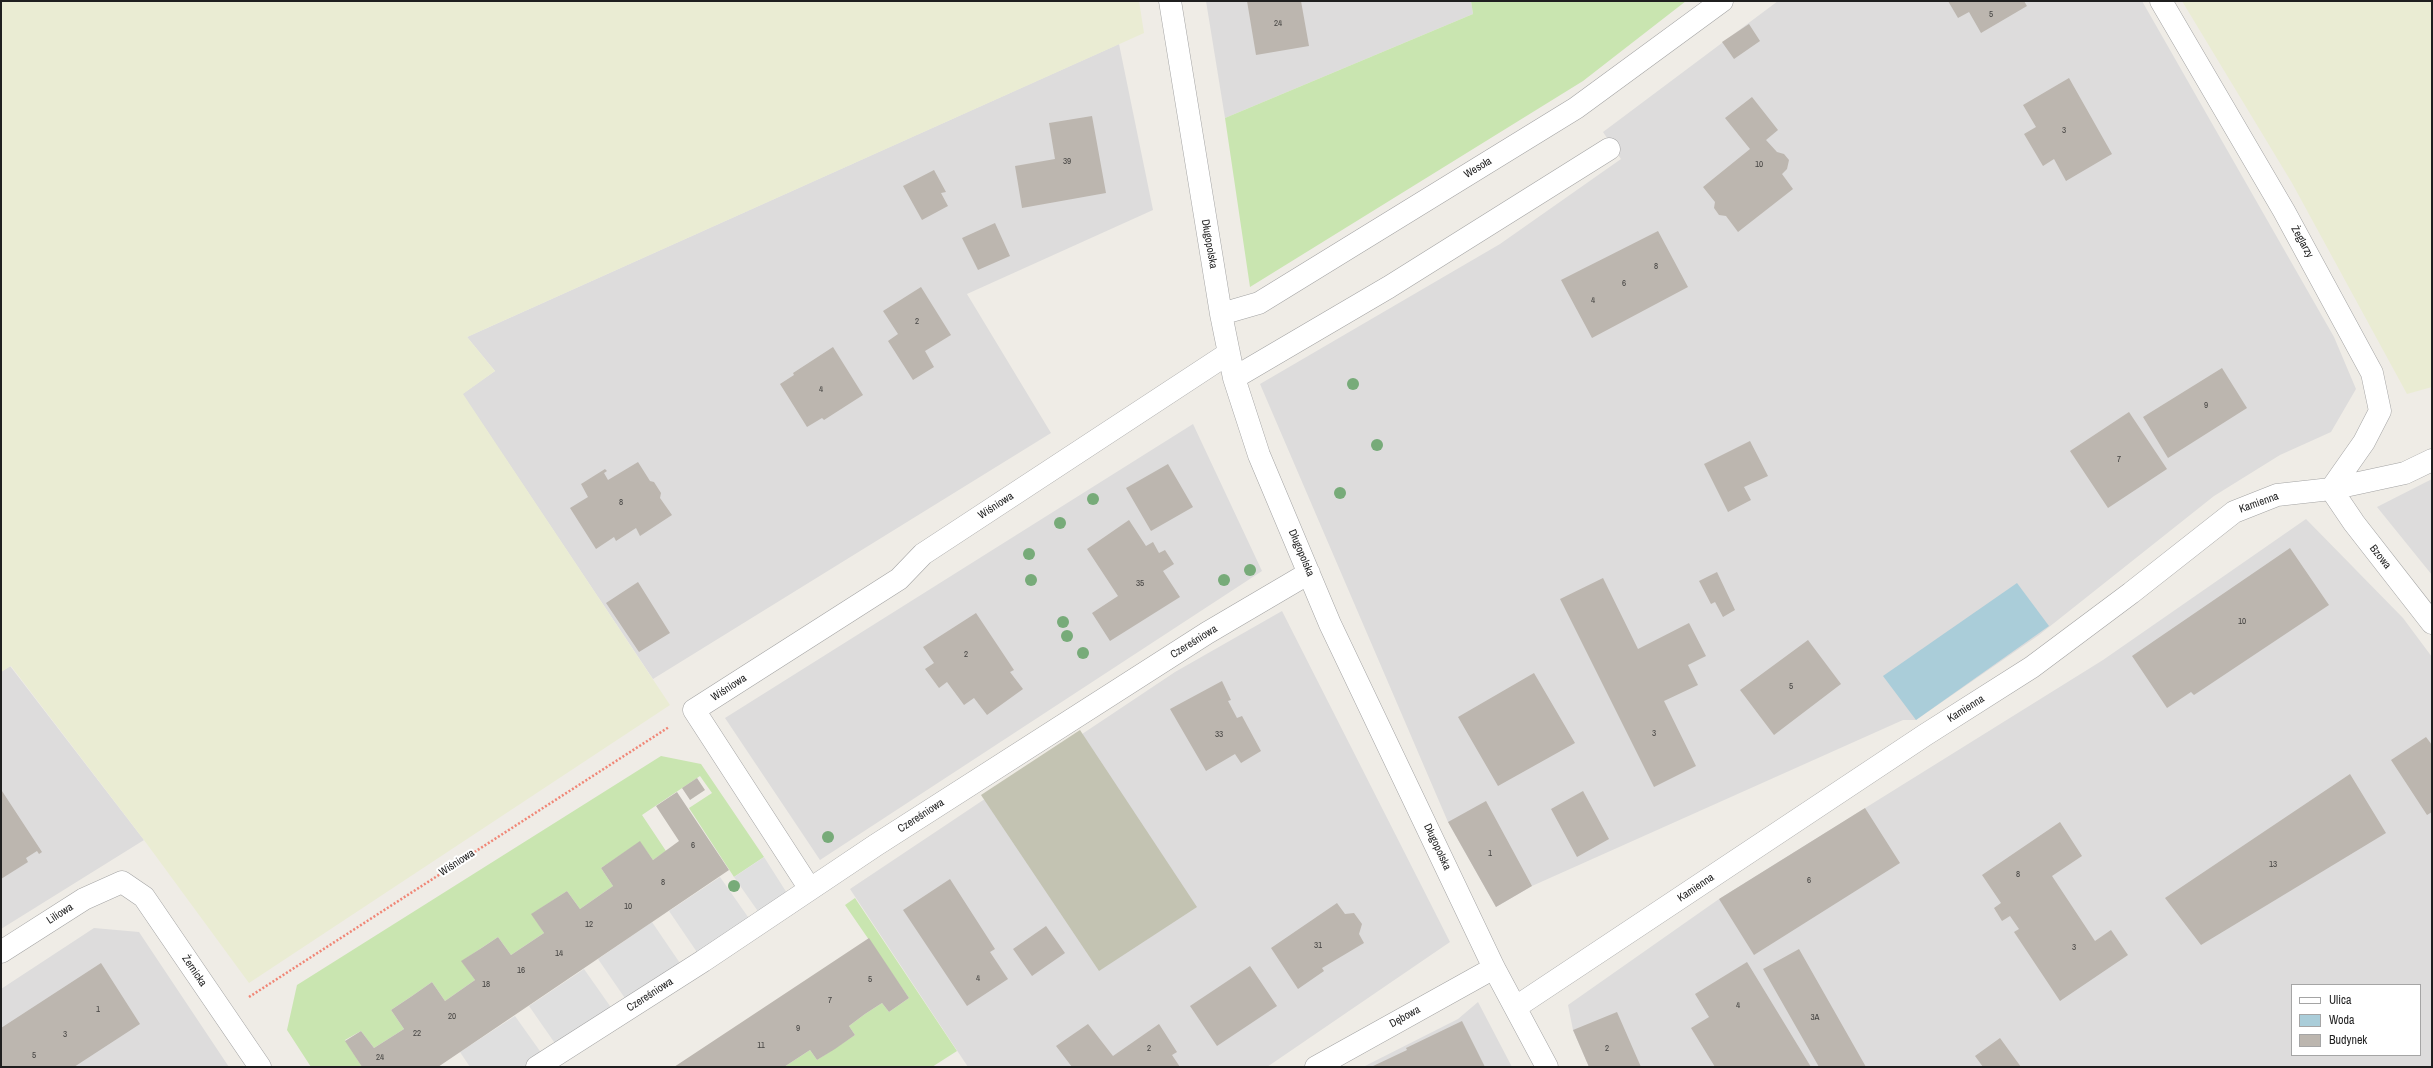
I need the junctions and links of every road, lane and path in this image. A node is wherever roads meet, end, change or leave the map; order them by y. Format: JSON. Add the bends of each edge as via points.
{"nodes":[{"id":1,"x":1170,"y":1,"type":"edge"},
{"id":2,"x":1722,"y":1,"type":"edge"},
{"id":3,"x":2161,"y":1,"type":"edge"},
{"id":4,"x":1609,"y":148,"type":"dead end"},
{"id":5,"x":1221,"y":314,"type":"junction"},
{"id":6,"x":1229,"y":353,"type":"junction"},
{"id":7,"x":1234,"y":378,"type":"junction"},
{"id":8,"x":2432,"y":460,"type":"edge"},
{"id":9,"x":2331,"y":489,"type":"junction"},
{"id":10,"x":1309,"y":573,"type":"junction"},
{"id":11,"x":2432,"y":623,"type":"edge"},
{"id":12,"x":694,"y":710,"type":"junction"},
{"id":13,"x":122,"y":882,"type":"joint"},
{"id":14,"x":810,"y":889,"type":"junction"},
{"id":15,"x":1,"y":952,"type":"edge"},
{"id":16,"x":1494,"y":968,"type":"junction"},
{"id":17,"x":1516,"y":1007,"type":"junction"},
{"id":18,"x":223,"y":1014,"type":"junction"},
{"id":19,"x":260,"y":1067,"type":"edge"},
{"id":20,"x":538,"y":1067,"type":"edge"},
{"id":21,"x":1316,"y":1067,"type":"edge"},
{"id":22,"x":1547,"y":1067,"type":"edge"}],
"edges":[{"from":1,"to":5,"type":"street","name":"Długopolska"},
{"from":2,"to":5,"type":"street","name":"Wesoła","via":[[1576,108],[1259,303]]},
{"from":3,"to":9,"type":"street","name":"Żeglarzy","via":[[2284,211],[2372,373],[2380,411],[2364,442]]},
{"from":4,"to":7,"type":"street","via":[[1389,287]]},
{"from":5,"to":6,"type":"street","name":"Długopolska"},
{"from":6,"to":7,"type":"street","name":"Długopolska"},
{"from":6,"to":12,"type":"street","name":"Wiśniowa","via":[[923,554],[899,579]]},
{"from":7,"to":10,"type":"street","name":"Długopolska","via":[[1259,455]]},
{"from":8,"to":9,"type":"street","name":"Kamienna","via":[[2405,473]]},
{"from":9,"to":11,"type":"street","name":"Bzowa","via":[[2354,523]]},
{"from":9,"to":17,"type":"street","name":"Kamienna","via":[[2278,494],[2234,512],[2032,667],[1925,735]]},
{"from":10,"to":14,"type":"street","name":"Czereśniowa","via":[[1207,633]]},
{"from":10,"to":16,"type":"street","name":"Długopolska","via":[[1333,631]]},
{"from":12,"to":14,"type":"street"},
{"from":12,"to":18,"type":"path","name":"Wiśniowa"},
{"from":13,"to":15,"type":"street","name":"Liliowa","via":[[84,899]]},
{"from":13,"to":18,"type":"street","name":"Żernicka","via":[[144,897]]},
{"from":14,"to":20,"type":"street","name":"Czereśniowa"},
{"from":16,"to":17,"type":"street","name":"Długopolska"},
{"from":16,"to":21,"type":"street","name":"Dębowa"},
{"from":17,"to":22,"type":"street","name":"Długopolska"},
{"from":18,"to":19,"type":"street","name":"Żernicka"}]}
